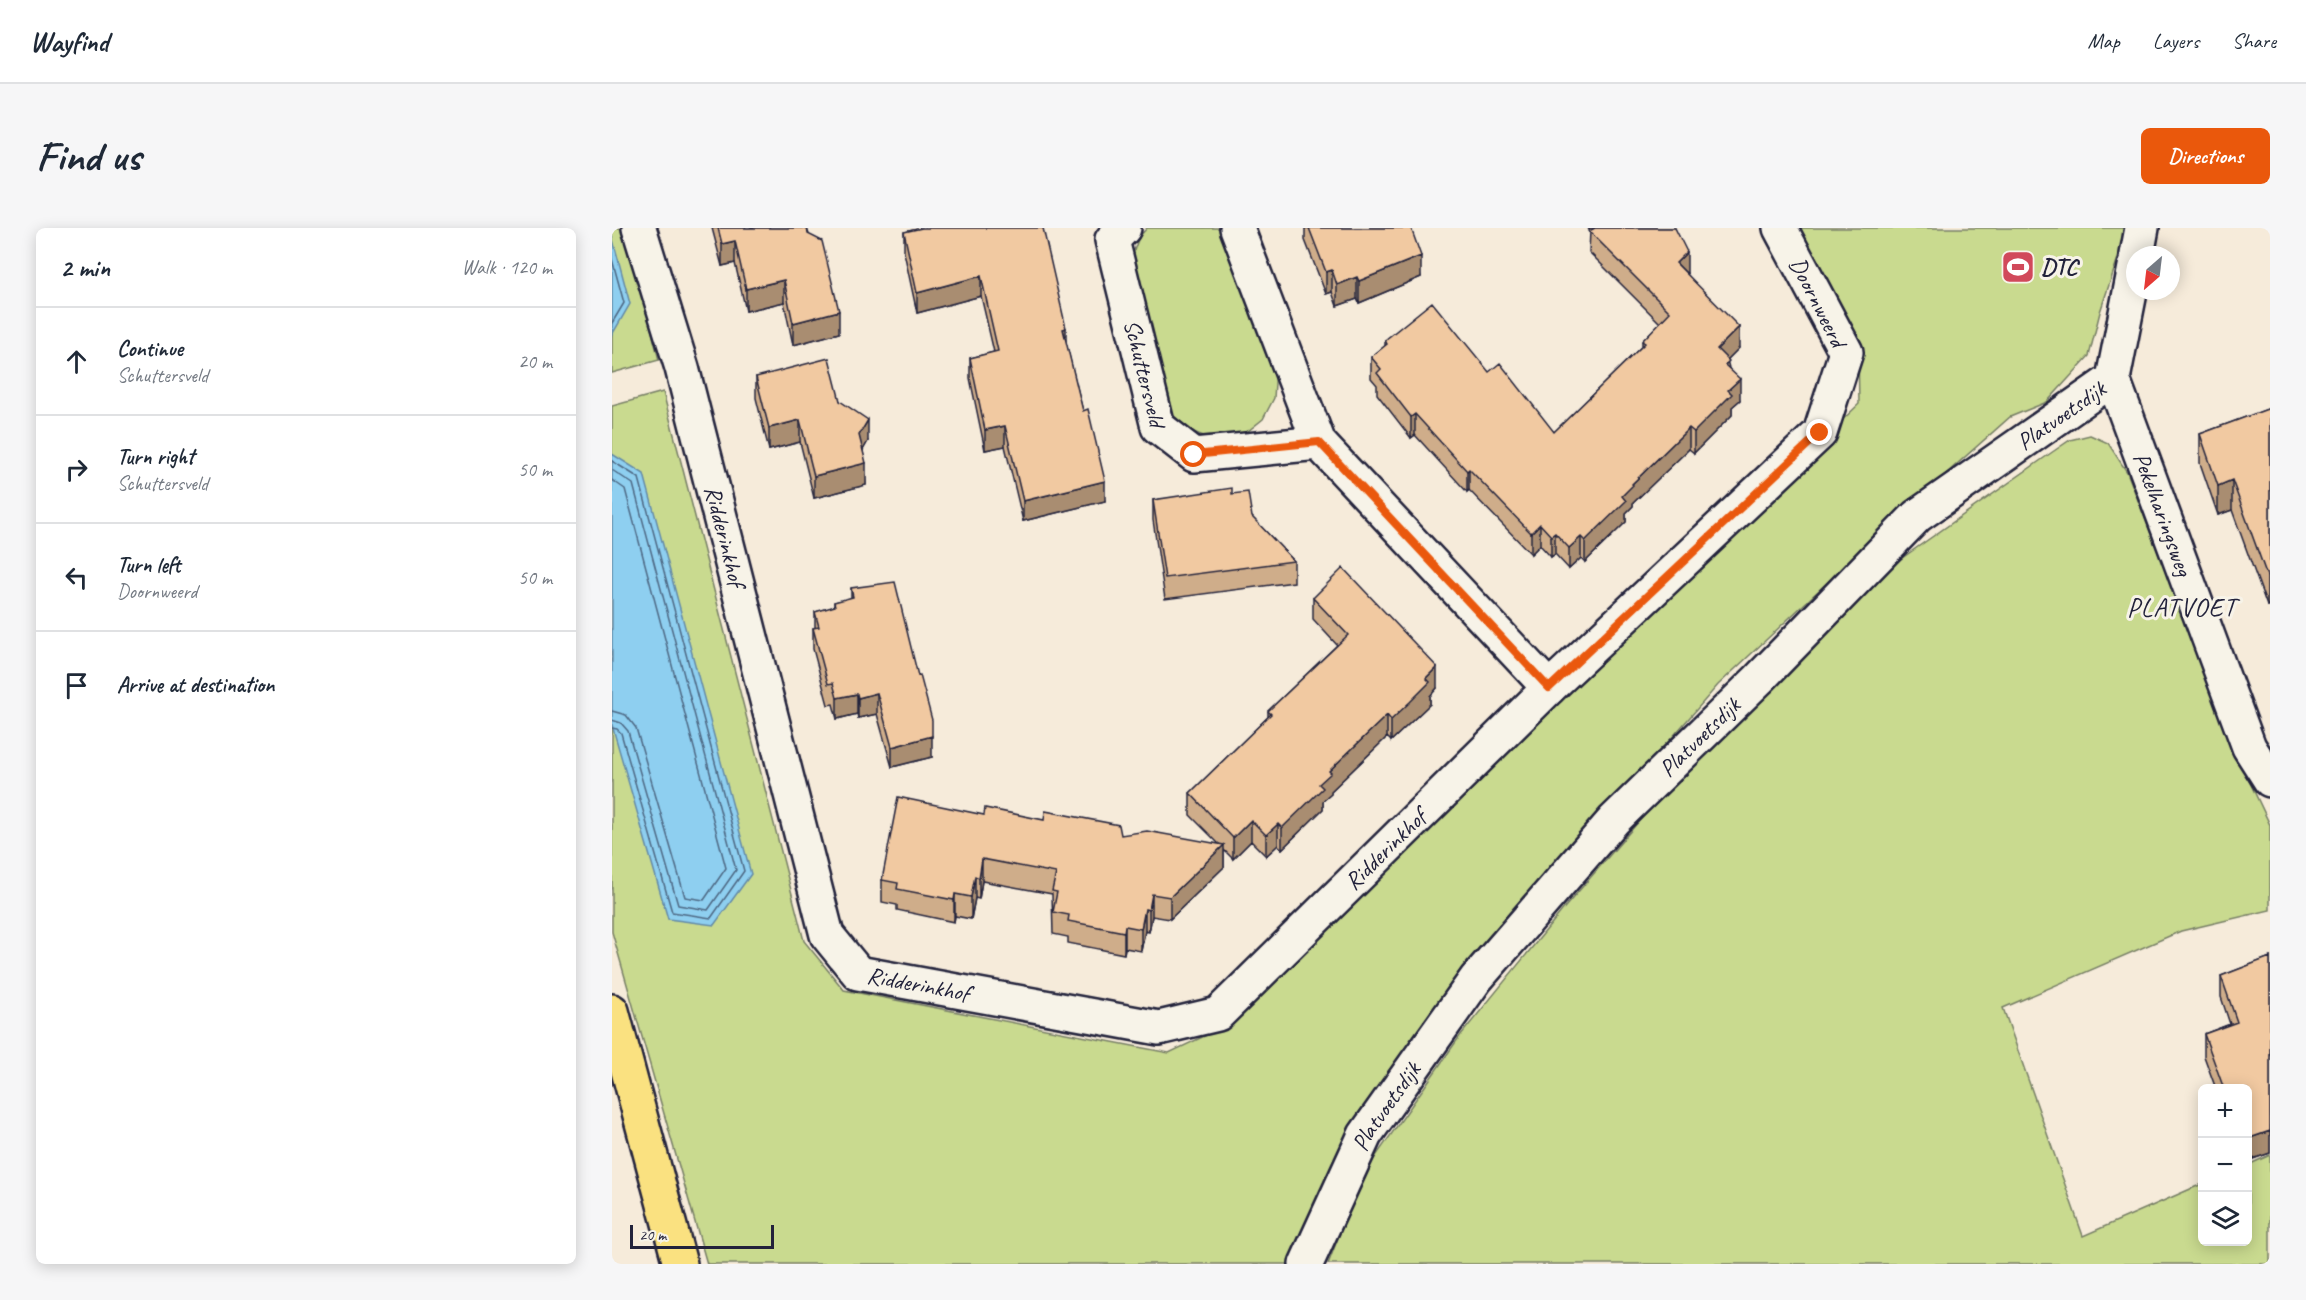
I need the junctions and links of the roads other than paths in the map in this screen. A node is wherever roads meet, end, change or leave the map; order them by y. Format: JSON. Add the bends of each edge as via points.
{"nodes":[{"id":1,"x":639,"y":228,"type":"edge"},
{"id":2,"x":1124,"y":228,"type":"edge"},
{"id":3,"x":1237,"y":228,"type":"edge"},
{"id":4,"x":1780,"y":228,"type":"edge"},
{"id":5,"x":2142,"y":228,"type":"edge"},
{"id":6,"x":2139,"y":246,"type":"edge"},
{"id":7,"x":2129,"y":300,"type":"edge"},
{"id":8,"x":2113,"y":379,"type":"junction"},
{"id":9,"x":1319,"y":442,"type":"junction"},
{"id":10,"x":1549,"y":688,"type":"junction"},
{"id":11,"x":2270,"y":780,"type":"edge"},
{"id":12,"x":612,"y":1011,"type":"edge"},
{"id":13,"x":680,"y":1264,"type":"edge"},
{"id":14,"x":1306,"y":1264,"type":"edge"}],
"edges":[{"from":1,"to":10,"type":"street","name":"Ridderinkhof","via":[[682,368],[826,935],[858,973],[1159,1028],[1218,1014]]},
{"from":2,"to":9,"type":"street","name":"Schuttersveld","via":[[1112,240],[1158,427],[1194,455]]},
{"from":3,"to":9,"type":"street"},
{"from":4,"to":10,"type":"street","name":"Doornweerd","via":[[1846,352],[1820,433]]},
{"from":5,"to":6,"type":"street"},
{"from":7,"to":8,"type":"street","name":"Platvoetsdijk"},
{"from":8,"to":11,"type":"street","name":"Pekelharingsweg","via":[[2249,747]]},
{"from":8,"to":14,"type":"street","name":"Platvoetsdijk","via":[[1917,516],[1759,679],[1614,820],[1476,979],[1365,1135]]},
{"from":9,"to":10,"type":"street"},
{"from":12,"to":13,"type":"main road"}]}
